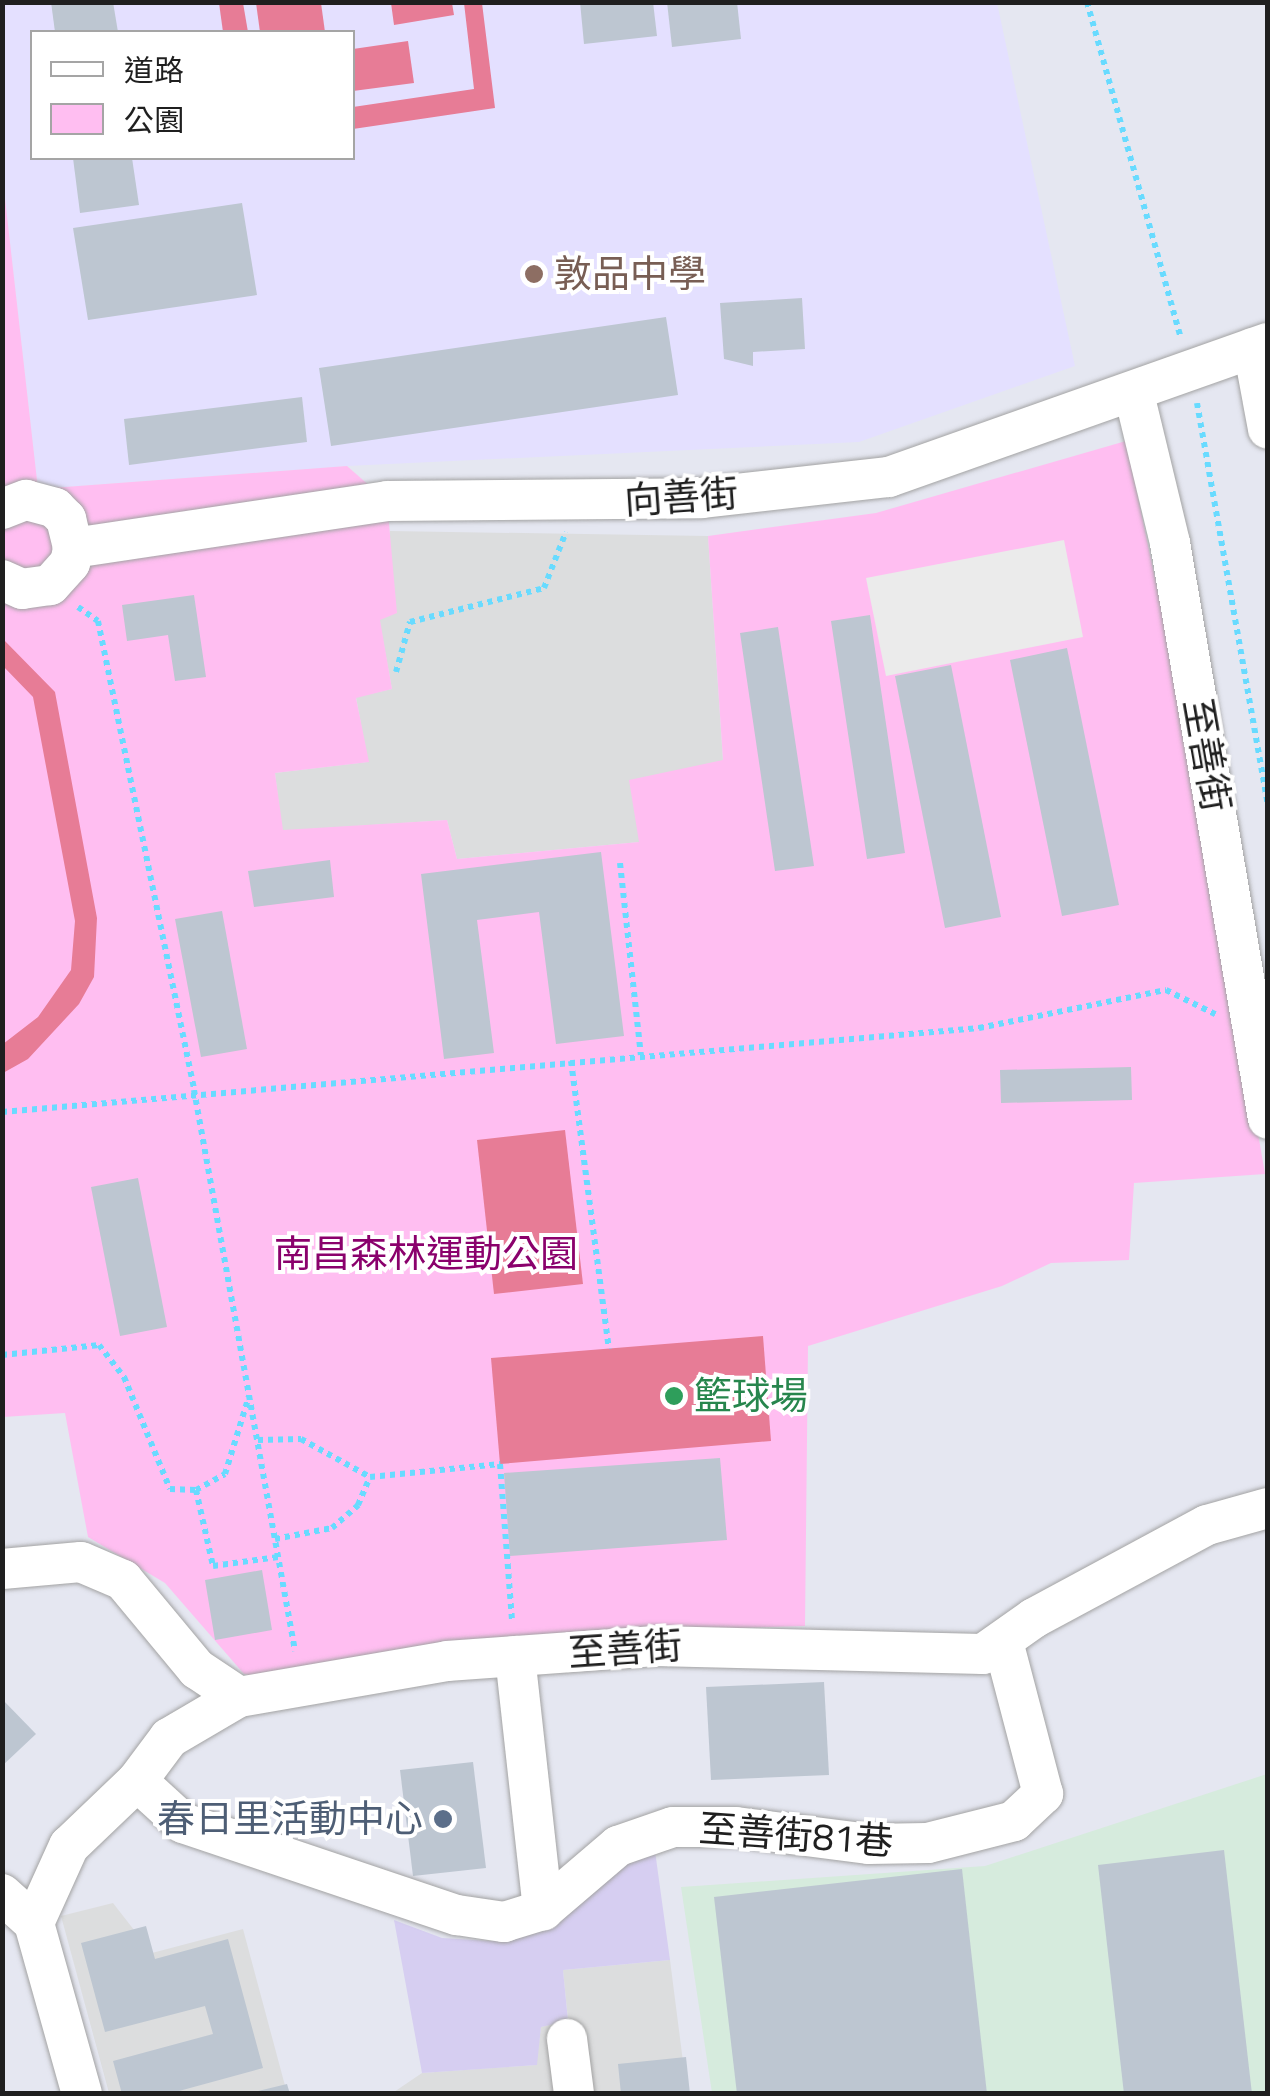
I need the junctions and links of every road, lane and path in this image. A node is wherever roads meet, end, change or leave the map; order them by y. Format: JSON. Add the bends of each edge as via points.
{"nodes":[{"id":1,"x":1087,"y":2,"type":"edge"},
{"id":2,"x":1182,"y":342,"type":"dead end"},
{"id":3,"x":1260,"y":345,"type":"edge"},
{"id":4,"x":1193,"y":384,"type":"dead end"},
{"id":5,"x":1134,"y":394,"type":"junction"},
{"id":6,"x":1268,"y":429,"type":"edge"},
{"id":7,"x":577,"y":504,"type":"junction"},
{"id":8,"x":2,"y":510,"type":"edge"},
{"id":9,"x":74,"y":548,"type":"junction"},
{"id":10,"x":2,"y":580,"type":"edge"},
{"id":11,"x":50,"y":585,"type":"junction"},
{"id":12,"x":396,"y":672,"type":"dead end"},
{"id":13,"x":1268,"y":806,"type":"edge"},
{"id":14,"x":620,"y":863,"type":"dead end"},
{"id":15,"x":1254,"y":1034,"type":"junction"},
{"id":16,"x":641,"y":1056,"type":"junction"},
{"id":17,"x":572,"y":1061,"type":"junction"},
{"id":18,"x":194,"y":1090,"type":"junction"},
{"id":19,"x":2,"y":1112,"type":"edge"},
{"id":20,"x":1268,"y":1119,"type":"edge"},
{"id":21,"x":609,"y":1348,"type":"dead end"},
{"id":22,"x":2,"y":1355,"type":"edge"},
{"id":23,"x":250,"y":1395,"type":"junction"},
{"id":24,"x":258,"y":1440,"type":"junction"},
{"id":25,"x":370,"y":1477,"type":"junction"},
{"id":26,"x":196,"y":1490,"type":"junction"},
{"id":27,"x":1268,"y":1508,"type":"edge"},
{"id":28,"x":275,"y":1538,"type":"junction"},
{"id":29,"x":278,"y":1557,"type":"junction"},
{"id":30,"x":2,"y":1569,"type":"edge"},
{"id":31,"x":1003,"y":1641,"type":"junction"},
{"id":32,"x":515,"y":1656,"type":"junction"},
{"id":33,"x":300,"y":1683,"type":"junction"},
{"id":34,"x":239,"y":1697,"type":"junction"},
{"id":35,"x":137,"y":1781,"type":"junction"},
{"id":36,"x":2,"y":1894,"type":"edge"},
{"id":37,"x":544,"y":1910,"type":"junction"},
{"id":38,"x":34,"y":1922,"type":"junction"},
{"id":39,"x":567,"y":2039,"type":"dead end"},
{"id":40,"x":82,"y":2094,"type":"edge"},
{"id":41,"x":574,"y":2094,"type":"edge"}],
"edges":[{"from":1,"to":2,"type":"path"},
{"from":3,"to":5,"type":"street","name":"向善街"},
{"from":3,"to":6,"type":"street"},
{"from":4,"to":13,"type":"path"},
{"from":5,"to":7,"type":"street","name":"向善街","via":[[889,478]]},
{"from":5,"to":15,"type":"street","name":"至善街","via":[[1170,543]]},
{"from":7,"to":9,"type":"street","name":"向善街","via":[[387,501]]},
{"from":7,"to":12,"type":"path","via":[[544,588],[410,622]]},
{"from":8,"to":9,"type":"street","via":[[26,500],[55,508],[66,519]]},
{"from":9,"to":11,"type":"street"},
{"from":10,"to":11,"type":"street","via":[[22,589]]},
{"from":11,"to":18,"type":"path","via":[[98,622]]},
{"from":14,"to":16,"type":"path"},
{"from":15,"to":16,"type":"path","via":[[1166,990],[979,1028]]},
{"from":15,"to":20,"type":"street","name":"至善街"},
{"from":16,"to":17,"type":"path"},
{"from":17,"to":18,"type":"path"},
{"from":17,"to":21,"type":"path"},
{"from":18,"to":19,"type":"path"},
{"from":18,"to":23,"type":"path"},
{"from":22,"to":26,"type":"path","via":[[99,1345],[124,1376],[170,1489]]},
{"from":23,"to":24,"type":"path"},
{"from":23,"to":26,"type":"path","via":[[225,1474]]},
{"from":24,"to":25,"type":"path","via":[[301,1439]]},
{"from":24,"to":28,"type":"path"},
{"from":25,"to":28,"type":"path","via":[[358,1504],[332,1528]]},
{"from":25,"to":32,"type":"path","via":[[500,1464]]},
{"from":26,"to":29,"type":"path","via":[[214,1566]]},
{"from":27,"to":31,"type":"street","name":"至善街","via":[[1207,1524]]},
{"from":28,"to":29,"type":"path"},
{"from":29,"to":33,"type":"path"},
{"from":30,"to":34,"type":"street","via":[[81,1562],[123,1580],[197,1669]]},
{"from":31,"to":32,"type":"street","name":"至善街","via":[[983,1654],[737,1643]]},
{"from":31,"to":37,"type":"street","name":"至善街81巷","via":[[1044,1794],[1014,1821],[928,1842],[883,1844],[736,1827],[673,1828],[618,1846]]},
{"from":32,"to":33,"type":"street","name":"至善街"},
{"from":32,"to":37,"type":"street"},
{"from":33,"to":34,"type":"street","name":"至善街"},
{"from":34,"to":35,"type":"street","name":"至善街","via":[[169,1738]]},
{"from":35,"to":37,"type":"street","name":"至善街81巷","via":[[184,1822],[457,1916],[504,1922]]},
{"from":35,"to":38,"type":"street","name":"至善街","via":[[68,1846]]},
{"from":36,"to":38,"type":"street"},
{"from":38,"to":40,"type":"street"},
{"from":39,"to":41,"type":"street"}]}
